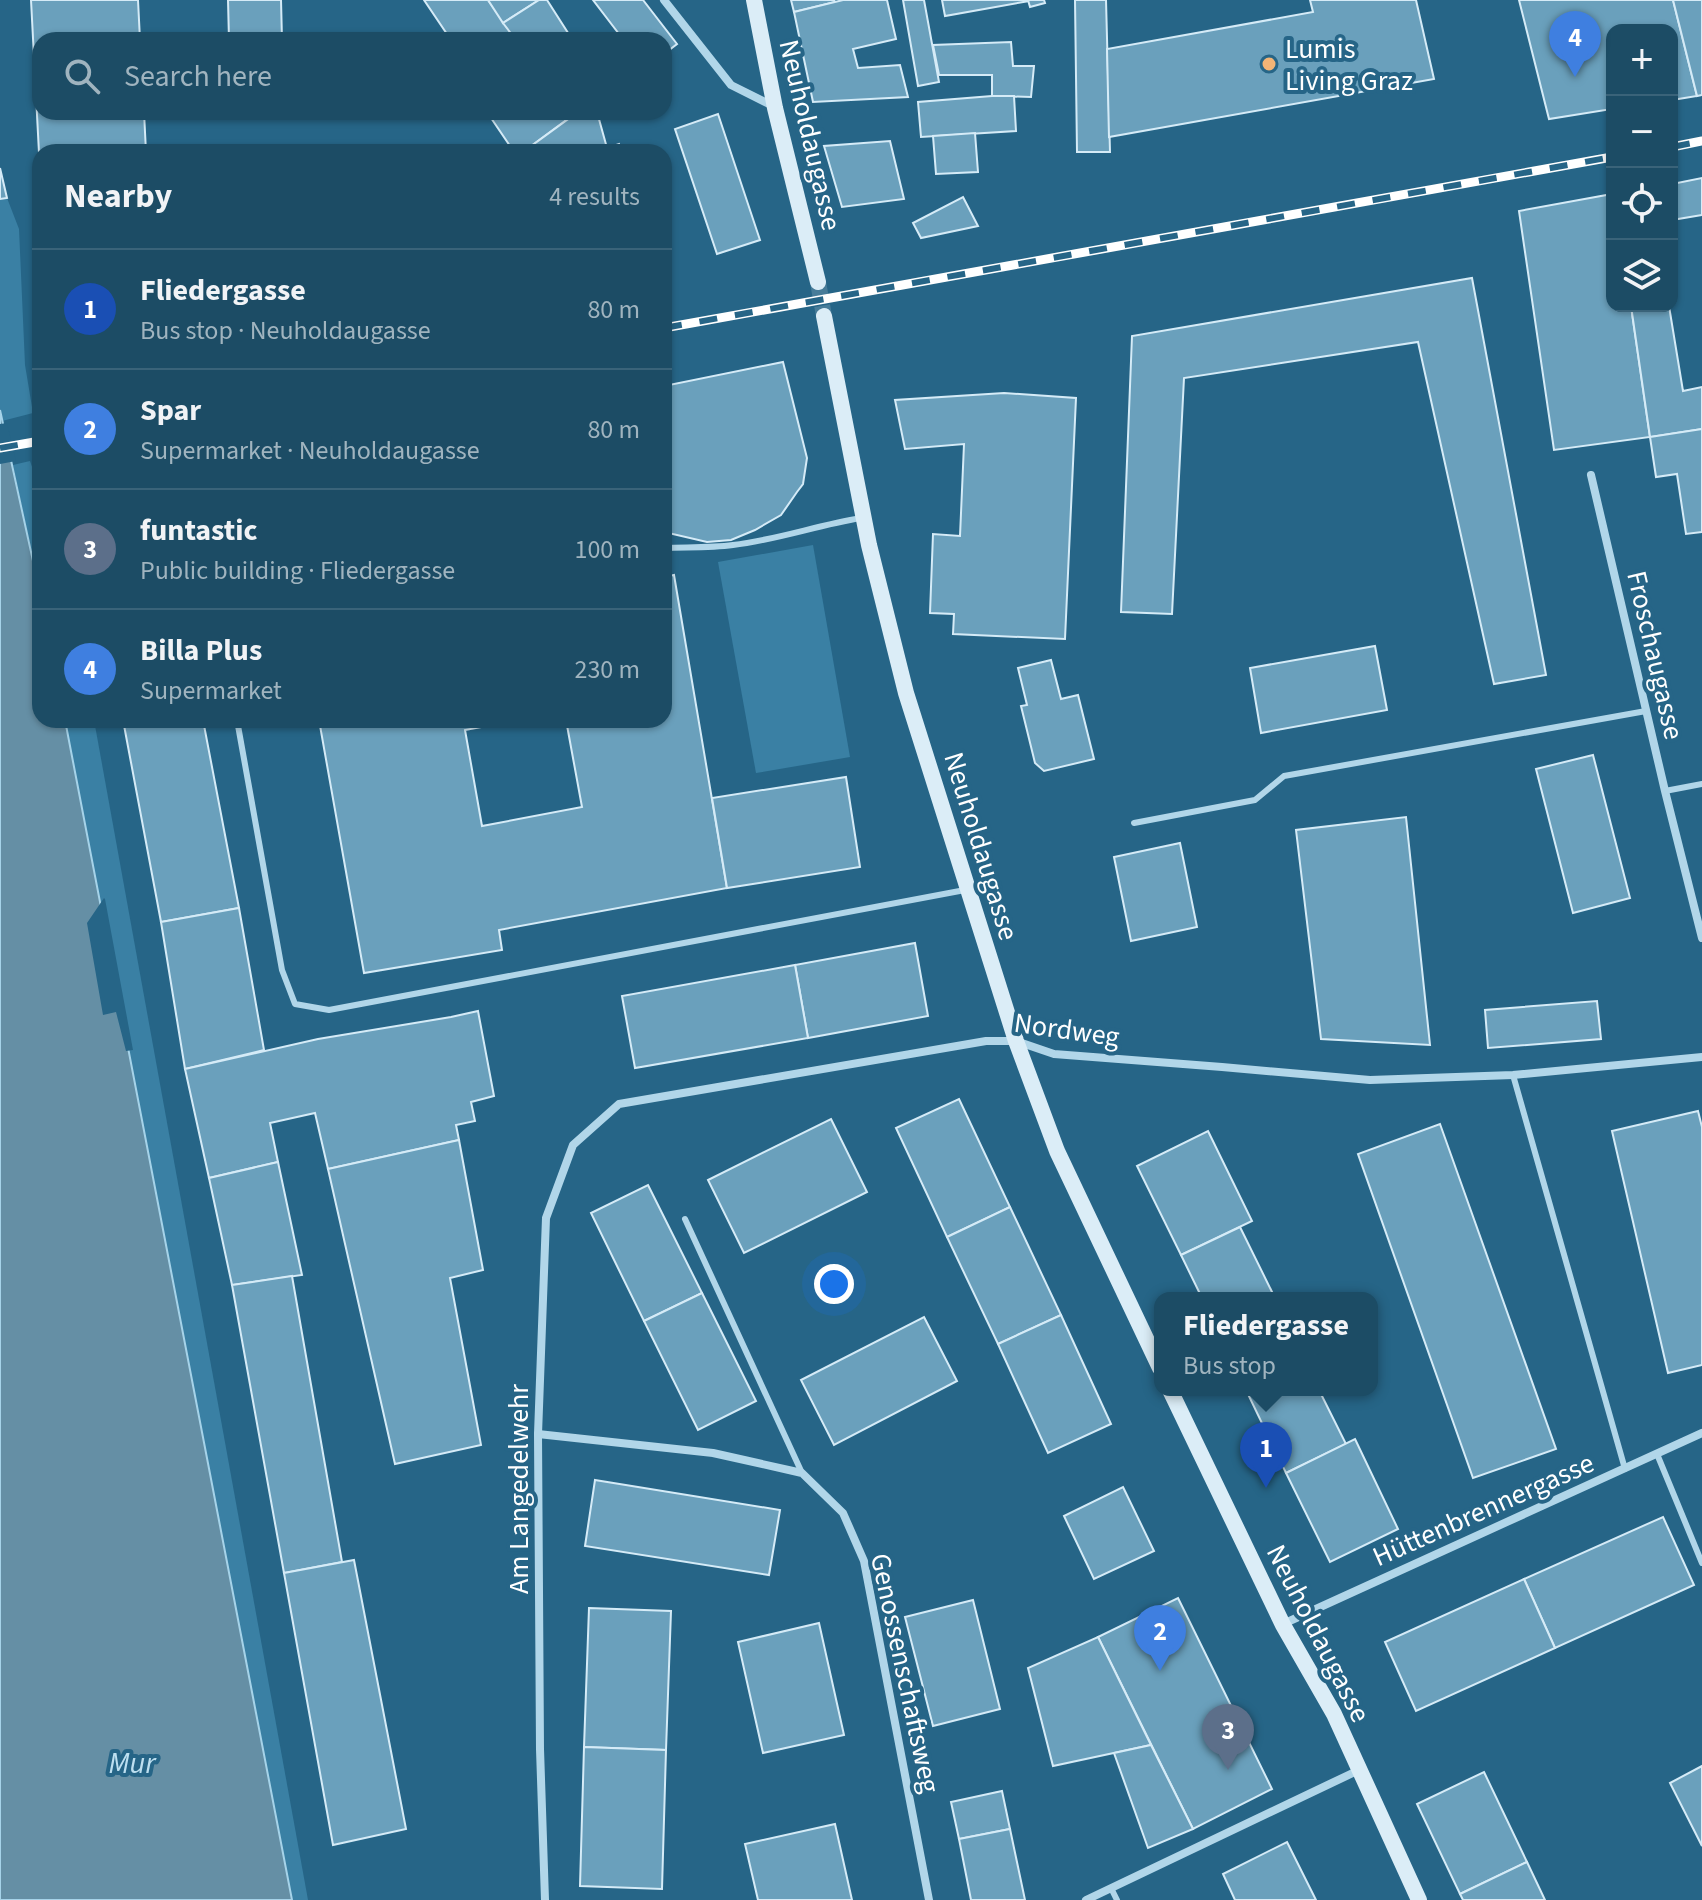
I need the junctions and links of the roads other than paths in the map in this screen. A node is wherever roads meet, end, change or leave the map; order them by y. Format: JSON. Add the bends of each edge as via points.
{"nodes":[{"id":1,"x":664,"y":0,"type":"edge"},
{"id":2,"x":754,"y":0,"type":"edge"},
{"id":3,"x":775,"y":108,"type":"junction"},
{"id":4,"x":818,"y":282,"type":"tunnel mouth"},
{"id":5,"x":824,"y":316,"type":"tunnel mouth"},
{"id":6,"x":1591,"y":475,"type":"dead end"},
{"id":7,"x":864,"y":518,"type":"junction"},
{"id":8,"x":672,"y":548,"type":"edge"},
{"id":9,"x":1646,"y":711,"type":"junction"},
{"id":10,"x":238,"y":728,"type":"edge"},
{"id":11,"x":1702,"y":784,"type":"edge"},
{"id":12,"x":1665,"y":791,"type":"junction"},
{"id":13,"x":1134,"y":823,"type":"dead end"},
{"id":14,"x":968,"y":889,"type":"junction"},
{"id":15,"x":1702,"y":938,"type":"edge"},
{"id":16,"x":1016,"y":1041,"type":"junction"},
{"id":17,"x":1702,"y":1057,"type":"edge"},
{"id":18,"x":1513,"y":1075,"type":"junction"},
{"id":19,"x":619,"y":1104,"type":"joint"},
{"id":20,"x":685,"y":1219,"type":"dead end"},
{"id":21,"x":1154,"y":1355,"type":"edge"},
{"id":22,"x":1173,"y":1396,"type":"edge"},
{"id":23,"x":1702,"y":1433,"type":"edge"},
{"id":24,"x":538,"y":1434,"type":"junction"},
{"id":25,"x":1657,"y":1454,"type":"junction"},
{"id":26,"x":1625,"y":1469,"type":"junction"},
{"id":27,"x":802,"y":1473,"type":"junction"},
{"id":28,"x":1702,"y":1563,"type":"edge"},
{"id":29,"x":1283,"y":1625,"type":"junction"},
{"id":30,"x":1359,"y":1770,"type":"junction"},
{"id":31,"x":1111,"y":1888,"type":"junction"},
{"id":32,"x":545,"y":1900,"type":"edge"},
{"id":33,"x":929,"y":1900,"type":"edge"},
{"id":34,"x":1086,"y":1900,"type":"edge"},
{"id":35,"x":1117,"y":1900,"type":"edge"},
{"id":36,"x":1419,"y":1900,"type":"edge"}],
"edges":[{"from":1,"to":3,"type":"street","via":[[731,85]]},
{"from":2,"to":3,"type":"street","name":"Neuholdaugasse"},
{"from":3,"to":4,"type":"street","name":"Neuholdaugasse"},
{"from":5,"to":7,"type":"street","name":"Neuholdaugasse"},
{"from":6,"to":9,"type":"street","name":"Froschaugasse"},
{"from":7,"to":8,"type":"lane","via":[[731,545]]},
{"from":7,"to":14,"type":"street","name":"Neuholdaugasse","via":[[906,693]]},
{"from":9,"to":12,"type":"street","name":"Froschaugasse"},
{"from":9,"to":13,"type":"lane","via":[[1284,776],[1255,800]]},
{"from":10,"to":14,"type":"lane","via":[[282,970],[295,1004],[329,1010]]},
{"from":11,"to":12,"type":"lane"},
{"from":12,"to":15,"type":"street","name":"Froschaugasse"},
{"from":14,"to":16,"type":"street","name":"Neuholdaugasse"},
{"from":16,"to":18,"type":"street","name":"Nordweg","via":[[1054,1054],[1370,1080]]},
{"from":16,"to":19,"type":"street","name":"Nordweg","via":[[986,1041]]},
{"from":16,"to":21,"type":"street","name":"Neuholdaugasse","via":[[1057,1151]]},
{"from":17,"to":18,"type":"street","name":"Nordweg"},
{"from":18,"to":26,"type":"lane"},
{"from":19,"to":24,"type":"street","name":"Am Langedelwehr","via":[[573,1145],[546,1218]]},
{"from":20,"to":27,"type":"lane","name":"Genossenschaftsweg"},
{"from":22,"to":29,"type":"street","name":"Neuholdaugasse"},
{"from":23,"to":25,"type":"street","name":"Hüttenbrennergasse"},
{"from":24,"to":27,"type":"street","via":[[713,1453]]},
{"from":24,"to":32,"type":"street","name":"Am Langedelwehr"},
{"from":25,"to":26,"type":"street","name":"Hüttenbrennergasse"},
{"from":25,"to":28,"type":"lane"},
{"from":26,"to":29,"type":"street","name":"Hüttenbrennergasse"},
{"from":27,"to":33,"type":"street","name":"Genossenschaftsweg","via":[[843,1513],[864,1561]]},
{"from":29,"to":30,"type":"street","name":"Neuholdaugasse"},
{"from":30,"to":31,"type":"street"},
{"from":30,"to":36,"type":"street","name":"Neuholdaugasse"},
{"from":31,"to":34,"type":"street"},
{"from":31,"to":35,"type":"lane"}]}
